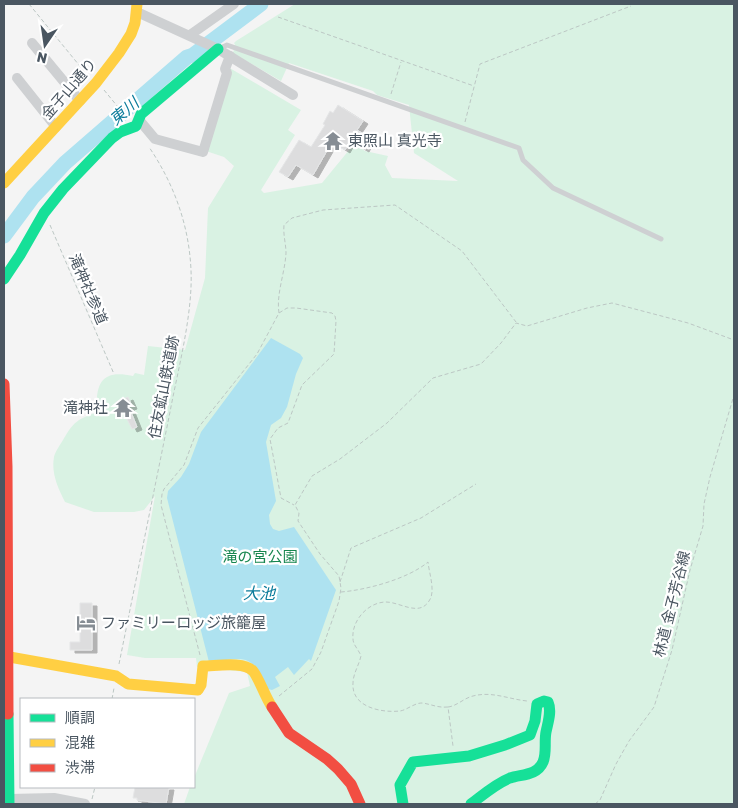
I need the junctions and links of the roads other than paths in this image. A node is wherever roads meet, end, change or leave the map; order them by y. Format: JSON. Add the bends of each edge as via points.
{"nodes":[{"id":1,"x":234,"y":4,"type":"edge"},
{"id":2,"x":137,"y":8,"type":"edge"},
{"id":3,"x":192,"y":36,"type":"junction"},
{"id":4,"x":32,"y":43,"type":"dead end"},
{"id":5,"x":218,"y":48,"type":"junction"},
{"id":6,"x":230,"y":56,"type":"junction"},
{"id":7,"x":17,"y":78,"type":"dead end"},
{"id":8,"x":293,"y":95,"type":"dead end"},
{"id":9,"x":80,"y":101,"type":"junction"},
{"id":10,"x":134,"y":124,"type":"junction"},
{"id":11,"x":56,"y":127,"type":"junction"},
{"id":12,"x":4,"y":183,"type":"edge"},
{"id":13,"x":661,"y":239,"type":"dead end"},
{"id":14,"x":4,"y":279,"type":"edge"},
{"id":15,"x":4,"y":384,"type":"edge"},
{"id":16,"x":6,"y":467,"type":"edge"},
{"id":17,"x":6,"y":504,"type":"edge"},
{"id":18,"x":6,"y":656,"type":"edge"},
{"id":19,"x":9,"y":801,"type":"edge"},
{"id":20,"x":61,"y":802,"type":"edge"},
{"id":21,"x":85,"y":804,"type":"edge"},
{"id":22,"x":360,"y":804,"type":"edge"},
{"id":23,"x":403,"y":804,"type":"edge"},
{"id":24,"x":471,"y":804,"type":"edge"}],
"edges":[{"from":1,"to":3,"type":"street"},
{"from":2,"to":3,"type":"street"},
{"from":2,"to":9,"type":"street","name":"金子山通り","via":[[131,34]]},
{"from":3,"to":5,"type":"street"},
{"from":4,"to":9,"type":"street"},
{"from":5,"to":6,"type":"street"},
{"from":5,"to":10,"type":"street","via":[[141,114]]},
{"from":5,"to":13,"type":"lane","via":[[228,45],[519,148],[523,160],[553,188]]},
{"from":6,"to":8,"type":"street"},
{"from":6,"to":10,"type":"street","via":[[203,152],[155,139]]},
{"from":7,"to":11,"type":"street"},
{"from":9,"to":11,"type":"street","name":"金子山通り"},
{"from":10,"to":14,"type":"street","via":[[119,132],[57,196]]},
{"from":11,"to":12,"type":"street","name":"金子山通り"},
{"from":15,"to":16,"type":"street"},
{"from":16,"to":17,"type":"street"},
{"from":17,"to":18,"type":"street"},
{"from":18,"to":19,"type":"street"},
{"from":18,"to":22,"type":"street","via":[[116,676],[128,684],[198,690],[203,666],[243,665],[253,671],[265,697],[289,733],[327,758],[351,784]]},
{"from":19,"to":20,"type":"street"},
{"from":20,"to":21,"type":"street"},
{"from":23,"to":24,"type":"street","via":[[400,785],[413,762],[469,756],[530,735],[536,706],[547,702],[550,711],[541,767],[508,779]]}]}
